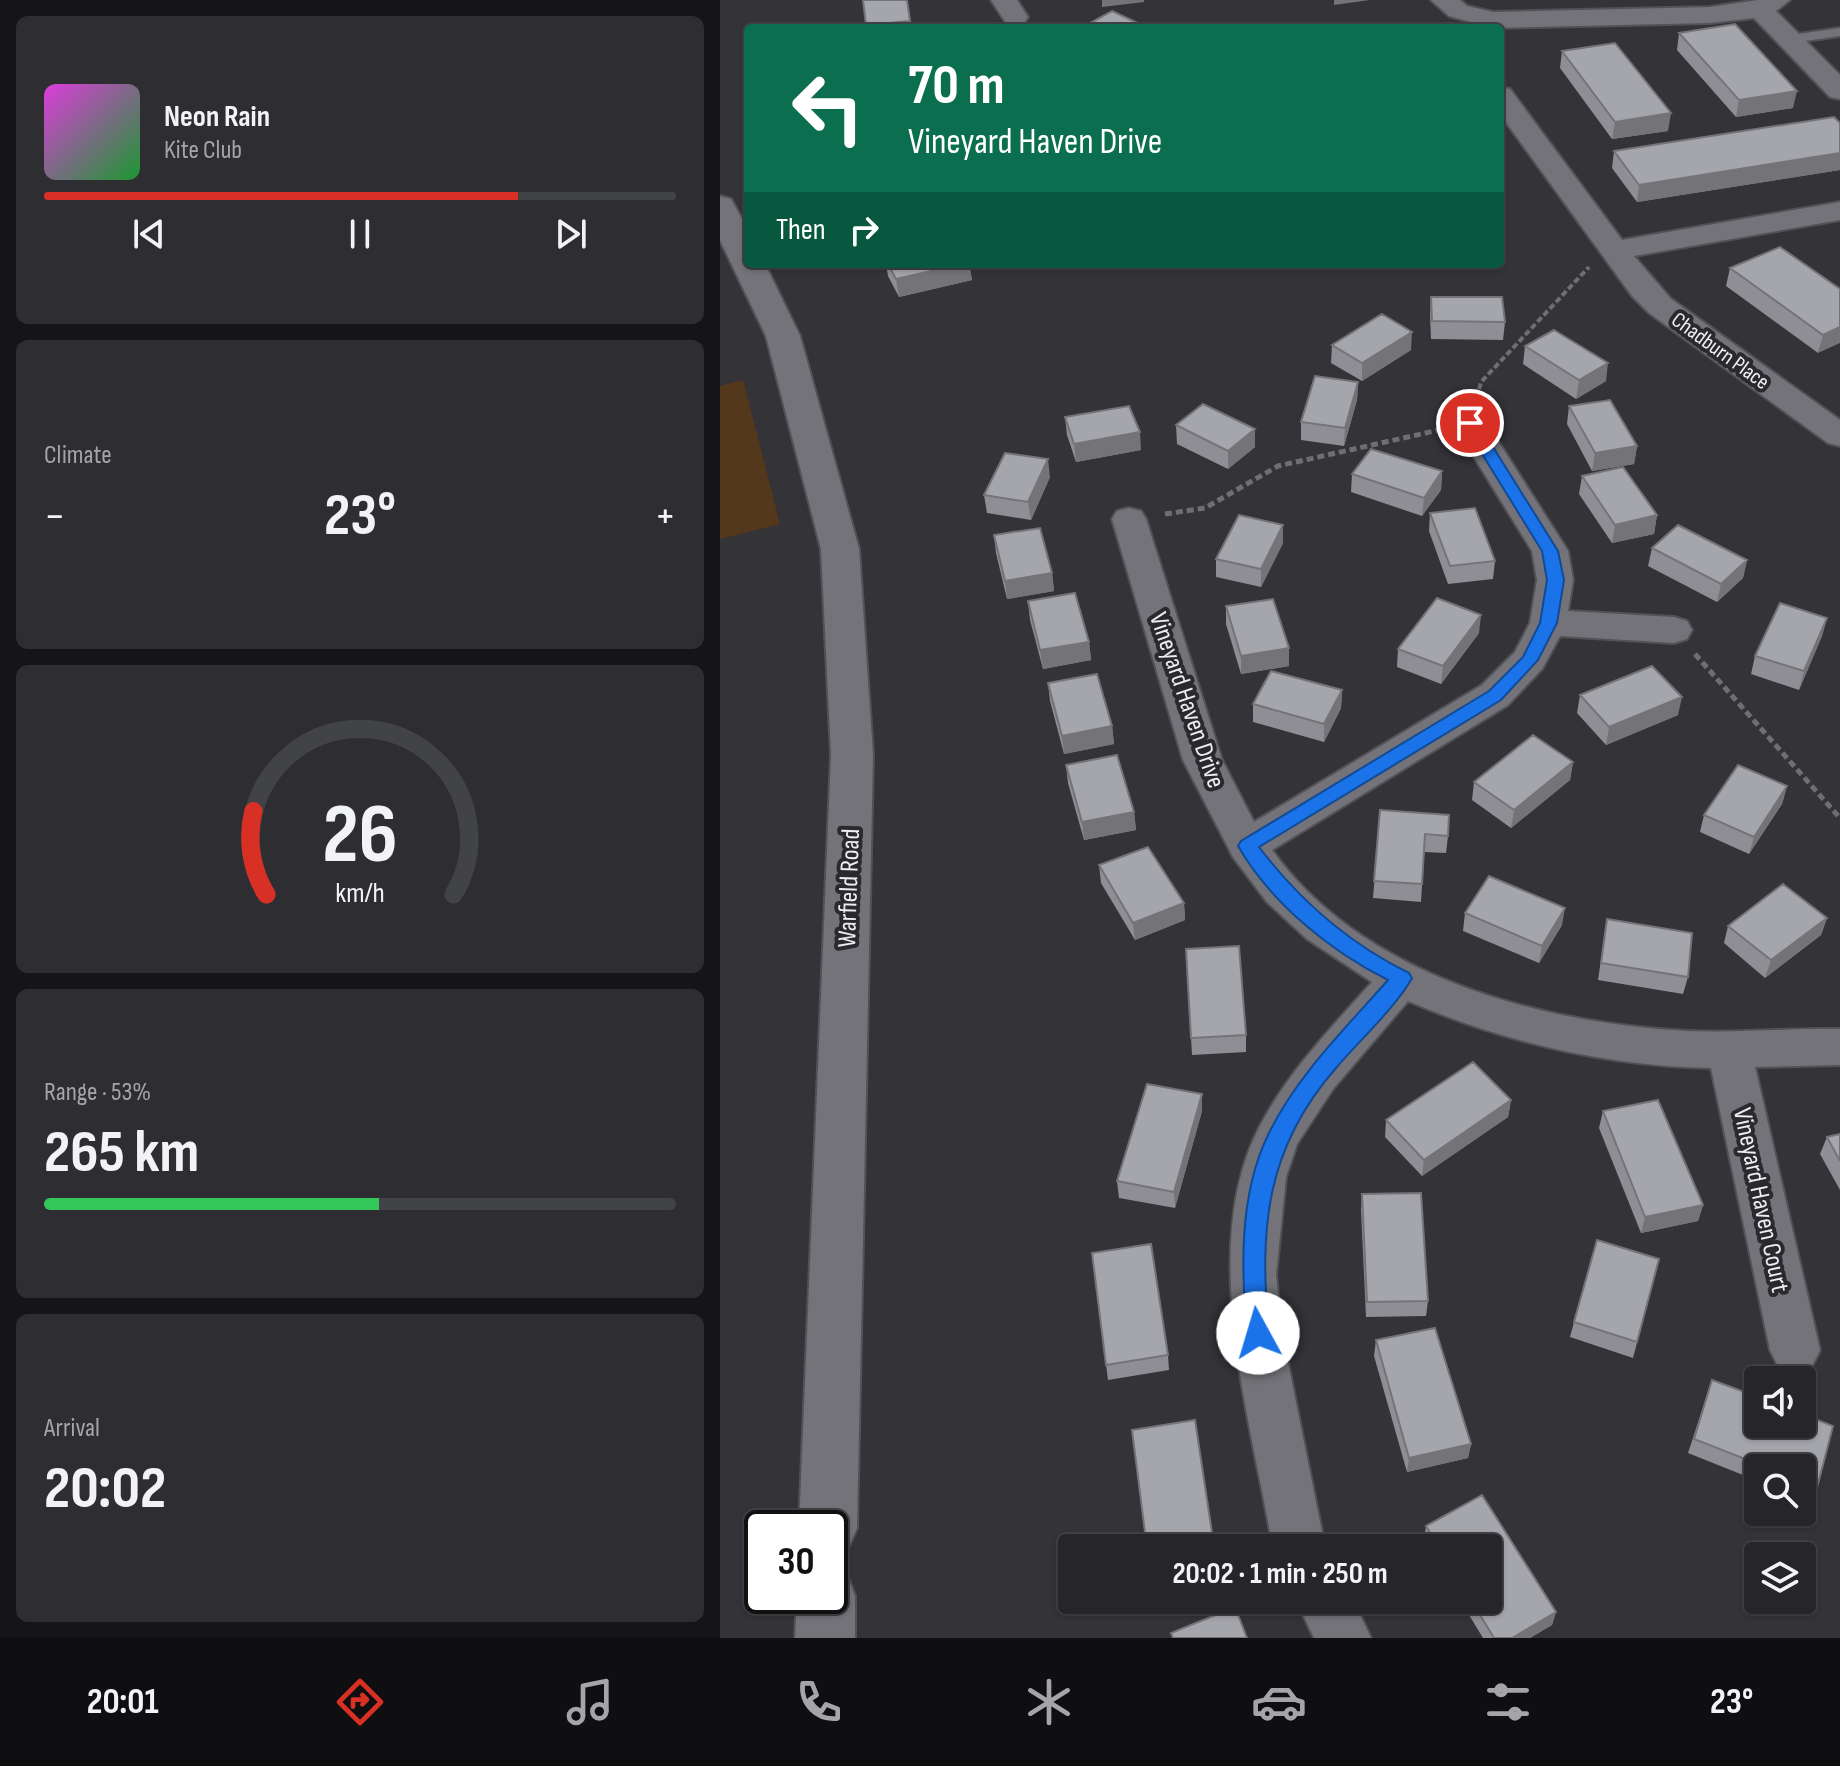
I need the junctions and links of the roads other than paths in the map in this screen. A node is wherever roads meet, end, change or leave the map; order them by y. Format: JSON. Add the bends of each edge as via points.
{"nodes":[{"id":1,"x":1444,"y":0,"type":"edge"},
{"id":2,"x":1769,"y":4,"type":"edge"},
{"id":3,"x":1840,"y":32,"type":"edge"},
{"id":4,"x":1792,"y":39,"type":"junction"},
{"id":5,"x":1840,"y":91,"type":"edge"},
{"id":6,"x":1504,"y":100,"type":"edge"},
{"id":7,"x":1840,"y":211,"type":"edge"},
{"id":8,"x":722,"y":215,"type":"edge"},
{"id":9,"x":1612,"y":248,"type":"junction"},
{"id":10,"x":744,"y":256,"type":"edge"},
{"id":11,"x":750,"y":268,"type":"edge"},
{"id":12,"x":1470,"y":423,"type":"road end"},
{"id":13,"x":1840,"y":436,"type":"edge"},
{"id":14,"x":1129,"y":519,"type":"road end"},
{"id":15,"x":1548,"y":623,"type":"junction"},
{"id":16,"x":1674,"y":630,"type":"road end"},
{"id":17,"x":1247,"y":846,"type":"junction"},
{"id":18,"x":1402,"y":978,"type":"junction"},
{"id":19,"x":1840,"y":1047,"type":"edge"},
{"id":20,"x":1729,"y":1049,"type":"junction"},
{"id":21,"x":1795,"y":1350,"type":"dead end"},
{"id":22,"x":829,"y":1510,"type":"edge"},
{"id":23,"x":1297,"y":1534,"type":"edge"},
{"id":24,"x":826,"y":1614,"type":"edge"},
{"id":25,"x":1331,"y":1614,"type":"edge"},
{"id":26,"x":825,"y":1638,"type":"edge"},
{"id":27,"x":1344,"y":1638,"type":"edge"}],
"edges":[{"from":1,"to":2,"type":"street","via":[[1458,11],[1493,20],[1710,15]]},
{"from":2,"to":4,"type":"street"},
{"from":3,"to":4,"type":"lane"},
{"from":4,"to":5,"type":"street"},
{"from":6,"to":9,"type":"street","name":"Chadburn Place"},
{"from":7,"to":9,"type":"street"},
{"from":8,"to":10,"type":"street","name":"Warfield Road"},
{"from":9,"to":13,"type":"street","name":"Chadburn Place","via":[[1660,306]]},
{"from":11,"to":22,"type":"street","name":"Warfield Road","via":[[783,336],[840,549],[852,755]]},
{"from":12,"to":15,"type":"street","via":[[1550,551],[1555,580]]},
{"from":14,"to":17,"type":"street","name":"Vineyard Haven Drive","via":[[1209,776]]},
{"from":15,"to":16,"type":"street"},
{"from":15,"to":17,"type":"street","via":[[1529,660],[1495,695]]},
{"from":17,"to":18,"type":"street","name":"Vineyard Haven Drive","via":[[1281,890],[1329,933],[1363,959]]},
{"from":18,"to":20,"type":"street","name":"Vineyard Haven Drive","via":[[1534,1030],[1658,1047]]},
{"from":18,"to":23,"type":"street","via":[[1317,1076],[1277,1137],[1263,1177],[1252,1275]]},
{"from":19,"to":20,"type":"street","name":"Vineyard Haven Drive"},
{"from":20,"to":21,"type":"street","name":"Vineyard Haven Court"},
{"from":24,"to":26,"type":"street"},
{"from":25,"to":27,"type":"street"}]}
